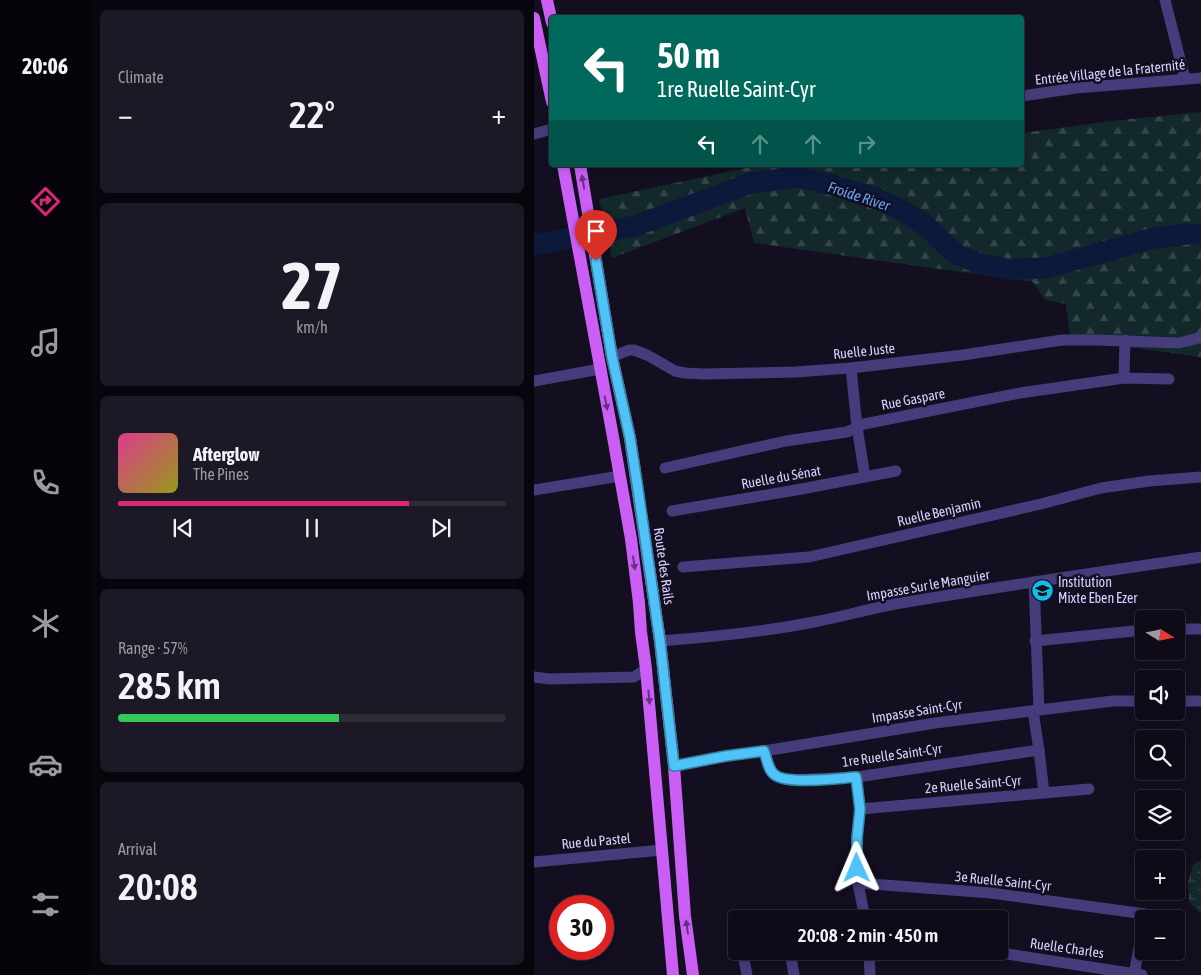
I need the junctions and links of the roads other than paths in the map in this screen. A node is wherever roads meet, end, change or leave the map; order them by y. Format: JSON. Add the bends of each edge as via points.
{"nodes":[{"id":1,"x":546,"y":0,"type":"edge"},
{"id":2,"x":1165,"y":0,"type":"edge"},
{"id":3,"x":550,"y":15,"type":"edge"},
{"id":4,"x":534,"y":18,"type":"edge"},
{"id":5,"x":1201,"y":78,"type":"edge"},
{"id":6,"x":1185,"y":79,"type":"junction"},
{"id":7,"x":549,"y":88,"type":"edge"},
{"id":8,"x":1024,"y":96,"type":"edge"},
{"id":9,"x":549,"y":130,"type":"edge"},
{"id":10,"x":534,"y":134,"type":"edge"},
{"id":11,"x":563,"y":167,"type":"edge"},
{"id":12,"x":580,"y":167,"type":"edge"},
{"id":13,"x":1201,"y":337,"type":"edge"},
{"id":14,"x":1125,"y":340,"type":"junction"},
{"id":15,"x":612,"y":357,"type":"junction"},
{"id":16,"x":852,"y":368,"type":"junction"},
{"id":17,"x":600,"y":369,"type":"junction"},
{"id":18,"x":1124,"y":378,"type":"junction"},
{"id":19,"x":1169,"y":378,"type":"dead end"},
{"id":20,"x":534,"y":381,"type":"edge"},
{"id":21,"x":857,"y":427,"type":"junction"},
{"id":22,"x":665,"y":468,"type":"dead end"},
{"id":23,"x":896,"y":471,"type":"dead end"},
{"id":24,"x":620,"y":476,"type":"junction"},
{"id":25,"x":865,"y":477,"type":"junction"},
{"id":26,"x":1201,"y":477,"type":"edge"},
{"id":27,"x":534,"y":490,"type":"edge"},
{"id":28,"x":672,"y":510,"type":"dead end"},
{"id":29,"x":1201,"y":557,"type":"edge"},
{"id":30,"x":683,"y":567,"type":"dead end"},
{"id":31,"x":1034,"y":582,"type":"junction"},
{"id":32,"x":1185,"y":629,"type":"edge"},
{"id":33,"x":1201,"y":629,"type":"edge"},
{"id":34,"x":1135,"y":631,"type":"edge"},
{"id":35,"x":660,"y":641,"type":"junction"},
{"id":36,"x":1036,"y":641,"type":"junction"},
{"id":37,"x":646,"y":669,"type":"junction"},
{"id":38,"x":534,"y":677,"type":"edge"},
{"id":39,"x":1135,"y":701,"type":"edge"},
{"id":40,"x":1185,"y":701,"type":"edge"},
{"id":41,"x":1201,"y":701,"type":"edge"},
{"id":42,"x":1036,"y":711,"type":"junction"},
{"id":43,"x":1039,"y":750,"type":"junction"},
{"id":44,"x":764,"y":751,"type":"junction"},
{"id":45,"x":674,"y":766,"type":"junction"},
{"id":46,"x":856,"y":777,"type":"junction"},
{"id":47,"x":1089,"y":789,"type":"dead end"},
{"id":48,"x":1044,"y":793,"type":"junction"},
{"id":49,"x":860,"y":809,"type":"junction"},
{"id":50,"x":662,"y":850,"type":"junction"},
{"id":51,"x":534,"y":862,"type":"edge"},
{"id":52,"x":858,"y":883,"type":"junction"},
{"id":53,"x":863,"y":910,"type":"edge"},
{"id":54,"x":1008,"y":954,"type":"edge"},
{"id":55,"x":744,"y":960,"type":"dead end"},
{"id":56,"x":792,"y":960,"type":"edge"},
{"id":57,"x":869,"y":960,"type":"edge"},
{"id":58,"x":1137,"y":974,"type":"edge"},
{"id":59,"x":673,"y":975,"type":"edge"},
{"id":60,"x":693,"y":975,"type":"edge"},
{"id":61,"x":747,"y":975,"type":"edge"},
{"id":62,"x":794,"y":975,"type":"edge"},
{"id":63,"x":870,"y":975,"type":"edge"}],
"edges":[{"from":1,"to":3,"type":"main road"},
{"from":2,"to":6,"type":"street"},
{"from":4,"to":7,"type":"main road"},
{"from":5,"to":6,"type":"street","name":"Entrée Village de la Fraternité"},
{"from":6,"to":8,"type":"street","name":"Entrée Village de la Fraternité"},
{"from":9,"to":10,"type":"street"},
{"from":11,"to":17,"type":"main road"},
{"from":15,"to":12,"type":"main road","name":"Route des Rails","one_way":true},
{"from":13,"to":14,"type":"street","name":"Ruelle Juste","via":[[1179,343]]},
{"from":14,"to":16,"type":"street","name":"Ruelle Juste","via":[[1062,340]]},
{"from":14,"to":18,"type":"street"},
{"from":15,"to":16,"type":"street","name":"Ruelle Juste","via":[[634,350],[675,371],[694,373]]},
{"from":15,"to":35,"type":"main road","name":"Route des Rails","via":[[630,438]]},
{"from":16,"to":21,"type":"street"},
{"from":17,"to":20,"type":"street"},
{"from":17,"to":24,"type":"main road","one_way":true},
{"from":18,"to":19,"type":"street","name":"Rue Gaspare"},
{"from":18,"to":21,"type":"street","name":"Rue Gaspare","via":[[1020,393]]},
{"from":21,"to":22,"type":"street","name":"Rue Gaspare","via":[[847,432],[786,441]]},
{"from":21,"to":25,"type":"street"},
{"from":23,"to":25,"type":"street","name":"Ruelle du Sénat"},
{"from":24,"to":27,"type":"street"},
{"from":24,"to":37,"type":"main road","one_way":true,"via":[[640,603]]},
{"from":25,"to":28,"type":"street","name":"Ruelle du Sénat"},
{"from":26,"to":30,"type":"street","name":"Ruelle Benjamin","via":[[1102,488],[809,557]]},
{"from":29,"to":31,"type":"street","name":"Impasse Sur le Manguier"},
{"from":31,"to":35,"type":"street","name":"Impasse Sur le Manguier","via":[[892,605],[781,628]]},
{"from":31,"to":36,"type":"street"},
{"from":32,"to":33,"type":"street"},
{"from":34,"to":36,"type":"street"},
{"from":35,"to":45,"type":"main road","name":"Route des Rails"},
{"from":36,"to":42,"type":"street"},
{"from":37,"to":38,"type":"street","via":[[634,677]]},
{"from":37,"to":50,"type":"main road","one_way":true},
{"from":39,"to":42,"type":"street","name":"Impasse Saint-Cyr"},
{"from":40,"to":41,"type":"street"},
{"from":42,"to":43,"type":"street"},
{"from":42,"to":44,"type":"street","name":"Impasse Saint-Cyr","via":[[935,723]]},
{"from":43,"to":46,"type":"street","name":"1re Ruelle Saint-Cyr"},
{"from":43,"to":48,"type":"street"},
{"from":44,"to":45,"type":"street","name":"Impasse Saint-Cyr"},
{"from":44,"to":46,"type":"street","name":"1re Ruelle Saint-Cyr","via":[[770,770],[781,778]]},
{"from":60,"to":45,"type":"main road","name":"Route des Rails","one_way":true,"via":[[685,916]]},
{"from":46,"to":49,"type":"street"},
{"from":47,"to":48,"type":"street","name":"2e Ruelle Saint-Cyr"},
{"from":48,"to":49,"type":"street","name":"2e Ruelle Saint-Cyr"},
{"from":49,"to":52,"type":"street"},
{"from":50,"to":51,"type":"street","name":"Rue du Pastel"},
{"from":50,"to":59,"type":"main road"},
{"from":52,"to":53,"type":"street"},
{"from":52,"to":58,"type":"street","name":"3e Ruelle Saint-Cyr","via":[[991,893],[1144,914]]},
{"from":54,"to":58,"type":"street","name":"Ruelle Charles"},
{"from":55,"to":61,"type":"street"},
{"from":56,"to":62,"type":"street"},
{"from":57,"to":63,"type":"street"}]}
